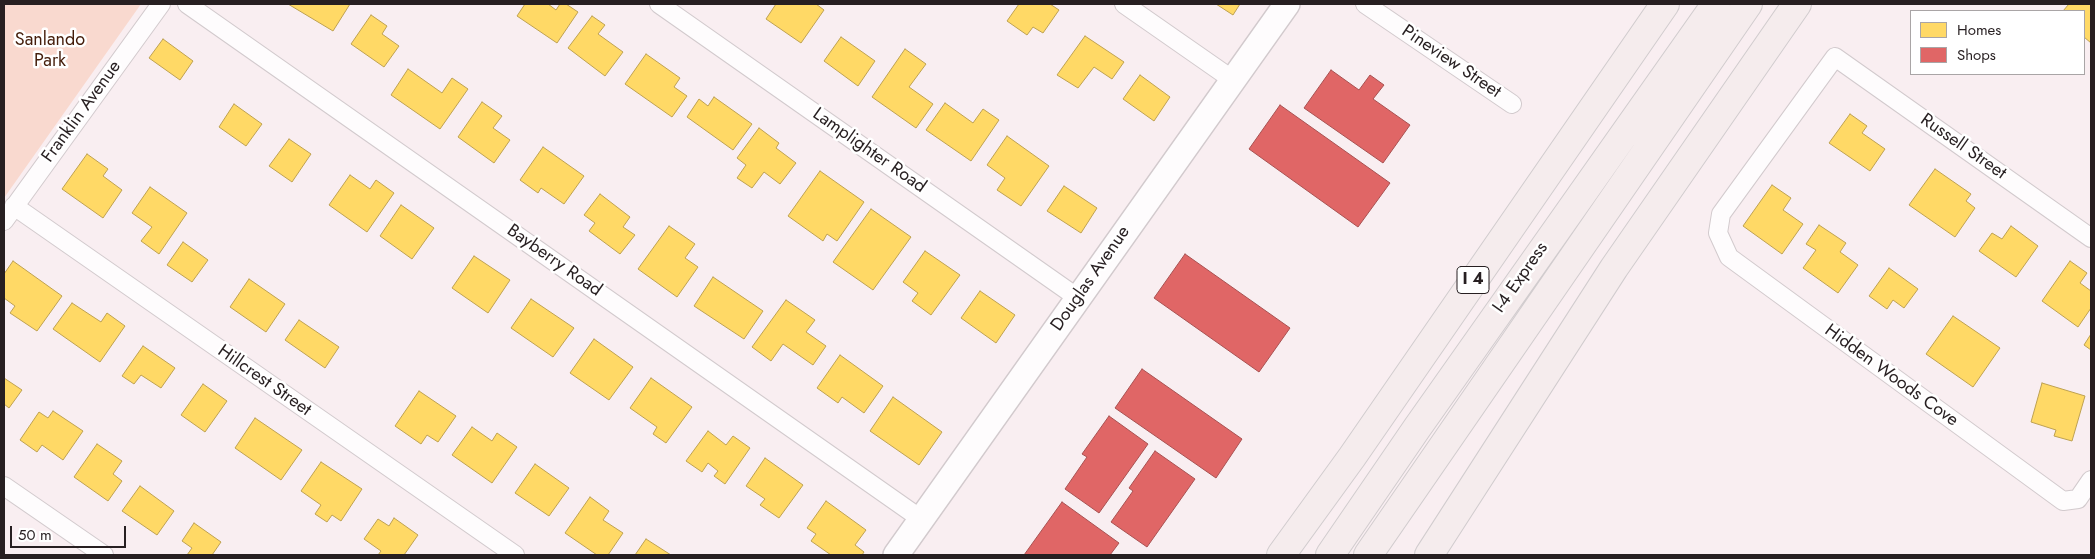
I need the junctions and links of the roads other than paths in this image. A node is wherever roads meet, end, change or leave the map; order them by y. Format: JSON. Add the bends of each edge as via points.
{"nodes":[{"id":1,"x":161,"y":4,"type":"edge"},
{"id":2,"x":187,"y":4,"type":"edge"},
{"id":3,"x":659,"y":4,"type":"edge"},
{"id":4,"x":1124,"y":4,"type":"edge"},
{"id":5,"x":1287,"y":4,"type":"edge"},
{"id":6,"x":1365,"y":4,"type":"edge"},
{"id":7,"x":1665,"y":4,"type":"edge"},
{"id":8,"x":1716,"y":4,"type":"edge"},
{"id":9,"x":1748,"y":4,"type":"edge"},
{"id":10,"x":1797,"y":4,"type":"edge"},
{"id":11,"x":1232,"y":80,"type":"junction"},
{"id":12,"x":1512,"y":104,"type":"dead end"},
{"id":13,"x":14,"y":206,"type":"junction"},
{"id":14,"x":4,"y":221,"type":"edge"},
{"id":15,"x":1718,"y":233,"type":"joint"},
{"id":16,"x":2091,"y":238,"type":"edge"},
{"id":17,"x":1078,"y":298,"type":"junction"},
{"id":18,"x":2091,"y":480,"type":"edge"},
{"id":19,"x":4,"y":486,"type":"edge"},
{"id":20,"x":921,"y":519,"type":"junction"},
{"id":21,"x":104,"y":555,"type":"edge"},
{"id":22,"x":514,"y":555,"type":"edge"},
{"id":23,"x":896,"y":555,"type":"edge"},
{"id":24,"x":1281,"y":555,"type":"edge"},
{"id":25,"x":1330,"y":555,"type":"edge"},
{"id":26,"x":1368,"y":555,"type":"edge"},
{"id":27,"x":1428,"y":555,"type":"edge"}],
"edges":[{"from":1,"to":13,"type":"street","name":"Franklin Avenue"},
{"from":2,"to":20,"type":"street","name":"Bayberry Road"},
{"from":3,"to":17,"type":"street","name":"Lamplighter Road"},
{"from":4,"to":11,"type":"street"},
{"from":5,"to":11,"type":"main road","name":"Douglas Avenue"},
{"from":6,"to":12,"type":"street","name":"Pineview Street"},
{"from":7,"to":24,"type":"highway","number":"I 4"},
{"from":8,"to":25,"type":"highway","name":"I-4 Express"},
{"from":9,"to":26,"type":"highway","name":"I-4 Express"},
{"from":10,"to":27,"type":"highway","via":[[1614,268]]},
{"from":11,"to":17,"type":"main road","name":"Douglas Avenue"},
{"from":13,"to":14,"type":"street","name":"Franklin Avenue"},
{"from":13,"to":22,"type":"street","name":"Hillcrest Street"},
{"from":15,"to":16,"type":"street","name":"Russell Street","via":[[1721,214],[1835,57]]},
{"from":15,"to":18,"type":"street","name":"Hidden Woods Cove","via":[[1729,257],[2063,501],[2078,499]]},
{"from":17,"to":20,"type":"main road","name":"Douglas Avenue"},
{"from":19,"to":21,"type":"street"},
{"from":20,"to":23,"type":"main road","name":"Douglas Avenue"}]}
